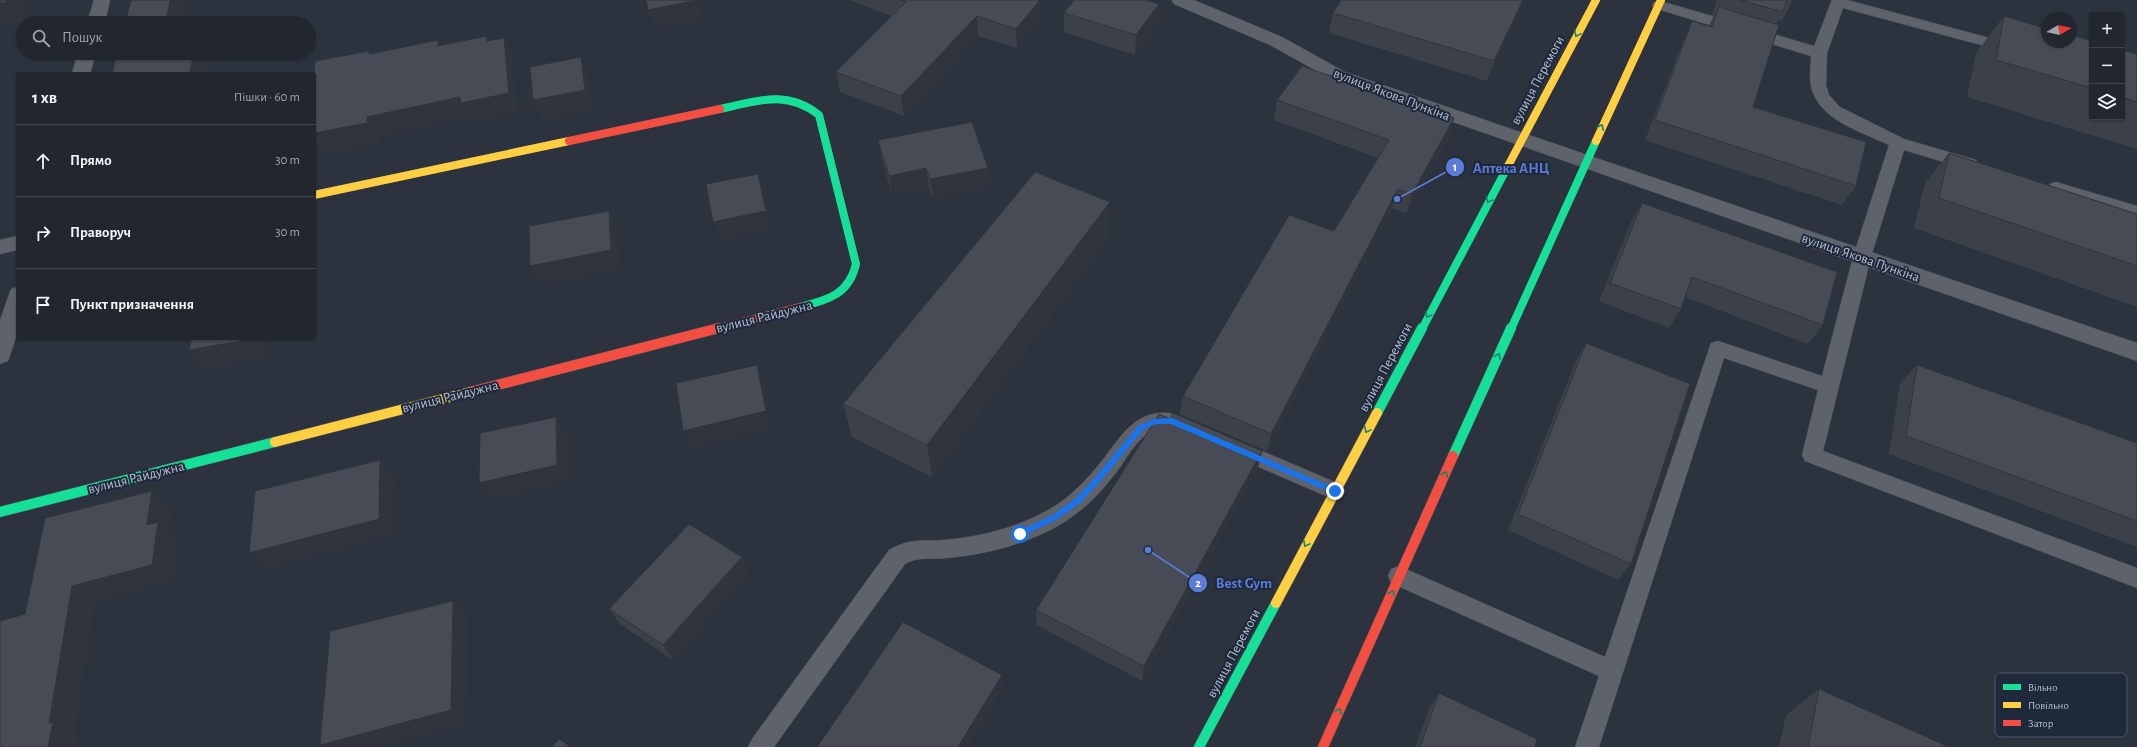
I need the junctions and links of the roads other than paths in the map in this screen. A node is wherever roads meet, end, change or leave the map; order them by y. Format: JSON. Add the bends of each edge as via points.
{"nodes":[{"id":1,"x":102,"y":0,"type":"edge"},
{"id":2,"x":1180,"y":0,"type":"edge"},
{"id":3,"x":1596,"y":0,"type":"edge"},
{"id":4,"x":1839,"y":1,"type":"edge"},
{"id":5,"x":1660,"y":3,"type":"edge"},
{"id":6,"x":98,"y":16,"type":"edge"},
{"id":7,"x":2023,"y":52,"type":"edge"},
{"id":8,"x":1819,"y":53,"type":"junction"},
{"id":9,"x":85,"y":60,"type":"edge"},
{"id":10,"x":82,"y":72,"type":"edge"},
{"id":11,"x":1520,"y":140,"type":"junction"},
{"id":12,"x":1898,"y":143,"type":"junction"},
{"id":13,"x":1585,"y":162,"type":"junction"},
{"id":14,"x":1988,"y":169,"type":"edge"},
{"id":15,"x":2040,"y":184,"type":"edge"},
{"id":16,"x":316,"y":195,"type":"edge"},
{"id":17,"x":2137,"y":212,"type":"edge"},
{"id":18,"x":16,"y":243,"type":"edge"},
{"id":19,"x":0,"y":247,"type":"edge"},
{"id":20,"x":1862,"y":258,"type":"junction"},
{"id":21,"x":16,"y":302,"type":"edge"},
{"id":22,"x":2137,"y":352,"type":"edge"},
{"id":23,"x":0,"y":355,"type":"edge"},
{"id":24,"x":1829,"y":386,"type":"junction"},
{"id":25,"x":1194,"y":430,"type":"edge"},
{"id":26,"x":1216,"y":440,"type":"edge"},
{"id":27,"x":1335,"y":491,"type":"junction"},
{"id":28,"x":0,"y":512,"type":"edge"},
{"id":29,"x":1399,"y":576,"type":"junction"},
{"id":30,"x":2137,"y":578,"type":"edge"},
{"id":31,"x":1612,"y":671,"type":"junction"},
{"id":32,"x":760,"y":747,"type":"edge"},
{"id":33,"x":1199,"y":747,"type":"edge"},
{"id":34,"x":1323,"y":747,"type":"edge"},
{"id":35,"x":1587,"y":747,"type":"edge"}],
"edges":[{"from":1,"to":6,"type":"street"},
{"from":2,"to":11,"type":"street","name":"вулиця Якова Пункіна","via":[[1276,41],[1339,76]]},
{"from":3,"to":11,"type":"main road","name":"вулиця Перемоги","one_way":true},
{"from":4,"to":7,"type":"lane"},
{"from":4,"to":8,"type":"lane"},
{"from":5,"to":8,"type":"lane"},
{"from":13,"to":5,"type":"main road","one_way":true},
{"from":8,"to":12,"type":"lane","via":[[1818,85],[1822,97],[1834,110]]},
{"from":9,"to":10,"type":"street"},
{"from":11,"to":13,"type":"street","name":"вулиця Якова Пункіна"},
{"from":11,"to":27,"type":"main road","name":"вулиця Перемоги","one_way":true},
{"from":12,"to":14,"type":"lane"},
{"from":12,"to":20,"type":"lane"},
{"from":13,"to":20,"type":"street","name":"вулиця Якова Пункіна"},
{"from":29,"to":13,"type":"main road","one_way":true},
{"from":15,"to":17,"type":"lane"},
{"from":16,"to":28,"type":"main road","name":"вулиця Райдужна","via":[[774,98],[802,100],[819,115],[856,272],[852,280],[829,300]]},
{"from":18,"to":19,"type":"street"},
{"from":20,"to":22,"type":"street","name":"вулиця Якова Пункіна"},
{"from":20,"to":24,"type":"lane"},
{"from":21,"to":23,"type":"street"},
{"from":24,"to":30,"type":"lane","via":[[1812,455]]},
{"from":24,"to":31,"type":"lane","via":[[1718,348]]},
{"from":25,"to":32,"type":"lane","via":[[1172,421],[1155,422],[1140,428],[1078,501],[1035,528],[990,543],[937,550],[917,548],[907,550],[897,557]]},
{"from":26,"to":27,"type":"lane"},
{"from":27,"to":33,"type":"main road","name":"вулиця Перемоги","one_way":true},
{"from":29,"to":31,"type":"lane"},
{"from":34,"to":29,"type":"main road","one_way":true},
{"from":31,"to":35,"type":"lane"}]}
